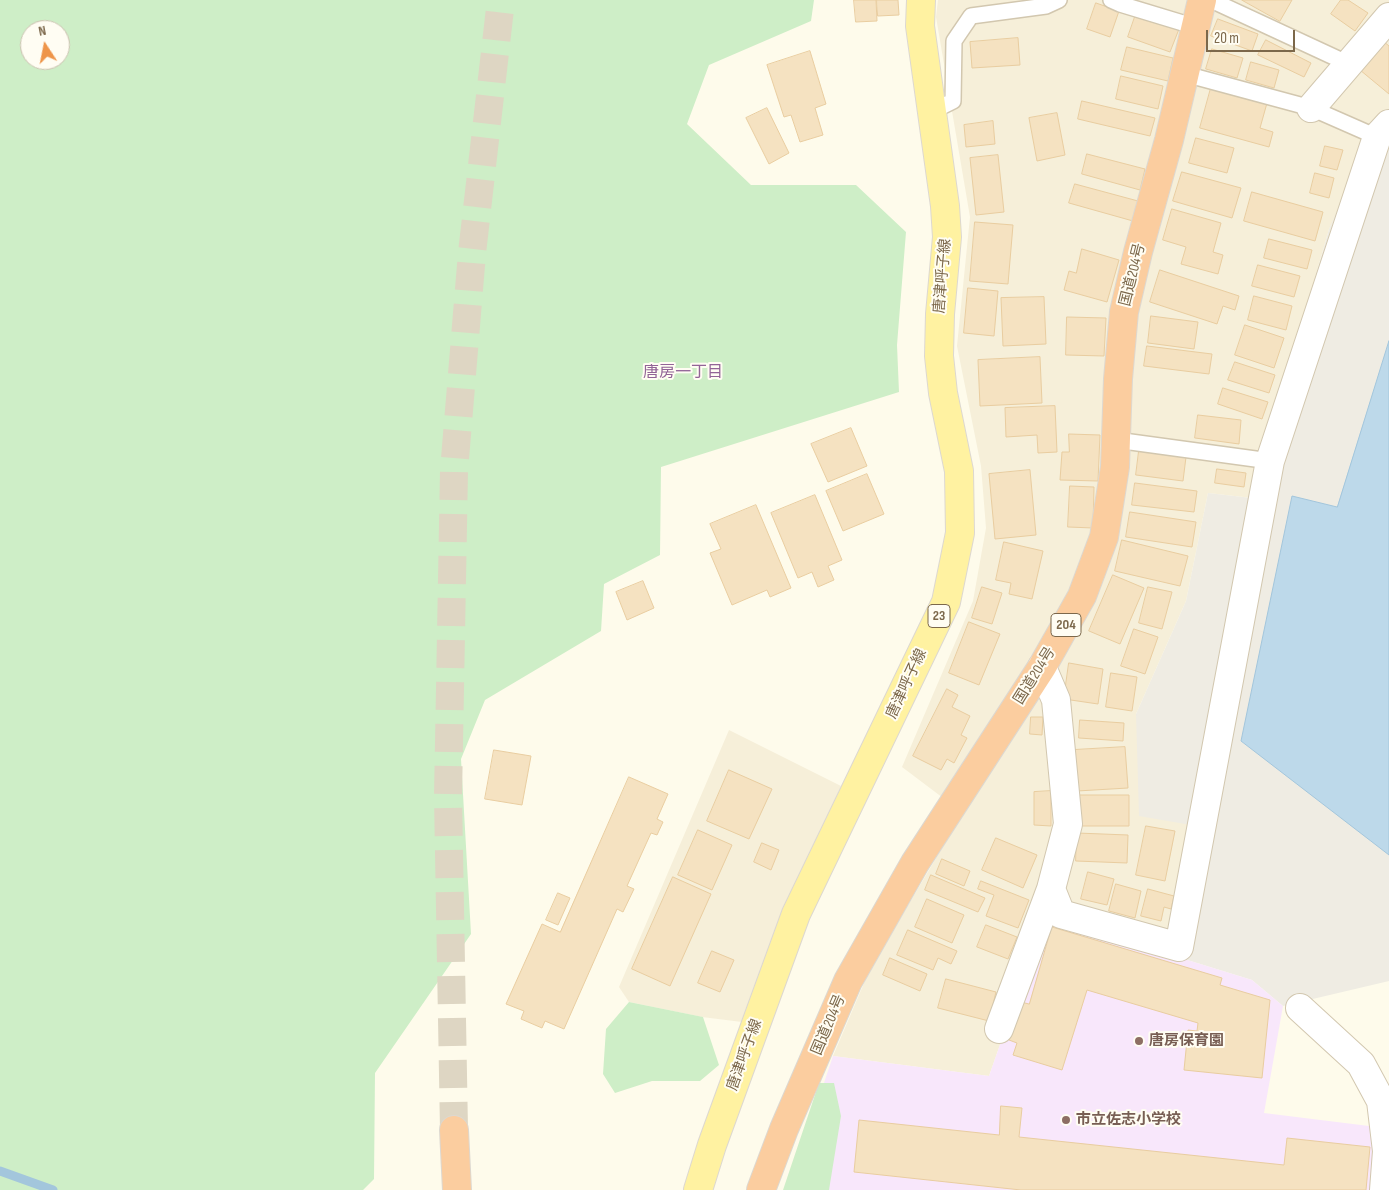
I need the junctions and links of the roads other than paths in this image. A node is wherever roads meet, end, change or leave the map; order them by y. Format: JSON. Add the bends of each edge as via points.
{"nodes":[{"id":1,"x":921,"y":0,"type":"edge"},
{"id":2,"x":1059,"y":0,"type":"edge"},
{"id":3,"x":1111,"y":0,"type":"edge"},
{"id":4,"x":1202,"y":0,"type":"edge"},
{"id":5,"x":1211,"y":0,"type":"edge"},
{"id":6,"x":1389,"y":17,"type":"edge"},
{"id":7,"x":1196,"y":27,"type":"junction"},
{"id":8,"x":1349,"y":64,"type":"junction"},
{"id":9,"x":1185,"y":74,"type":"junction"},
{"id":10,"x":1312,"y":108,"type":"junction"},
{"id":11,"x":930,"y":112,"type":"junction"},
{"id":12,"x":1383,"y":131,"type":"edge"},
{"id":13,"x":1116,"y":440,"type":"junction"},
{"id":14,"x":1270,"y":461,"type":"junction"},
{"id":15,"x":1042,"y":667,"type":"junction"},
{"id":16,"x":1051,"y":889,"type":"junction"},
{"id":17,"x":1300,"y":1008,"type":"dead end"},
{"id":18,"x":998,"y":1029,"type":"dead end"},
{"id":19,"x":454,"y":1130,"type":"tunnel mouth"},
{"id":20,"x":457,"y":1190,"type":"edge"},
{"id":21,"x":698,"y":1190,"type":"edge"},
{"id":22,"x":761,"y":1190,"type":"edge"},
{"id":23,"x":1384,"y":1190,"type":"edge"}],
"edges":[{"from":1,"to":11,"type":"main road","name":"唐津呼子線","number":"23","via":[[920,26]]},
{"from":2,"to":11,"type":"lane","via":[[1046,6],[971,16],[954,41],[953,101]]},
{"from":3,"to":7,"type":"lane"},
{"from":4,"to":7,"type":"highway","name":"国道204号","number":"204"},
{"from":5,"to":8,"type":"lane"},
{"from":6,"to":8,"type":"street"},
{"from":7,"to":9,"type":"highway","name":"国道204号","number":"204"},
{"from":8,"to":10,"type":"street"},
{"from":9,"to":10,"type":"lane"},
{"from":9,"to":13,"type":"highway","name":"国道204号","number":"204","via":[[1124,312]]},
{"from":10,"to":12,"type":"lane"},
{"from":11,"to":21,"type":"main road","name":"唐津呼子線","number":"23","via":[[948,236],[939,356],[959,471],[960,533],[946,602],[796,914]]},
{"from":12,"to":14,"type":"street"},
{"from":13,"to":14,"type":"lane"},
{"from":13,"to":15,"type":"highway","name":"国道204号","number":"204","via":[[1104,537],[1082,596]]},
{"from":14,"to":16,"type":"street","via":[[1179,947],[1061,914]]},
{"from":15,"to":16,"type":"street","via":[[1056,700],[1068,824]]},
{"from":15,"to":22,"type":"highway","name":"国道204号","number":"204","via":[[916,863],[848,981]]},
{"from":16,"to":18,"type":"street"},
{"from":17,"to":23,"type":"street","via":[[1361,1064],[1381,1102],[1388,1151]]},
{"from":19,"to":20,"type":"highway"}]}
